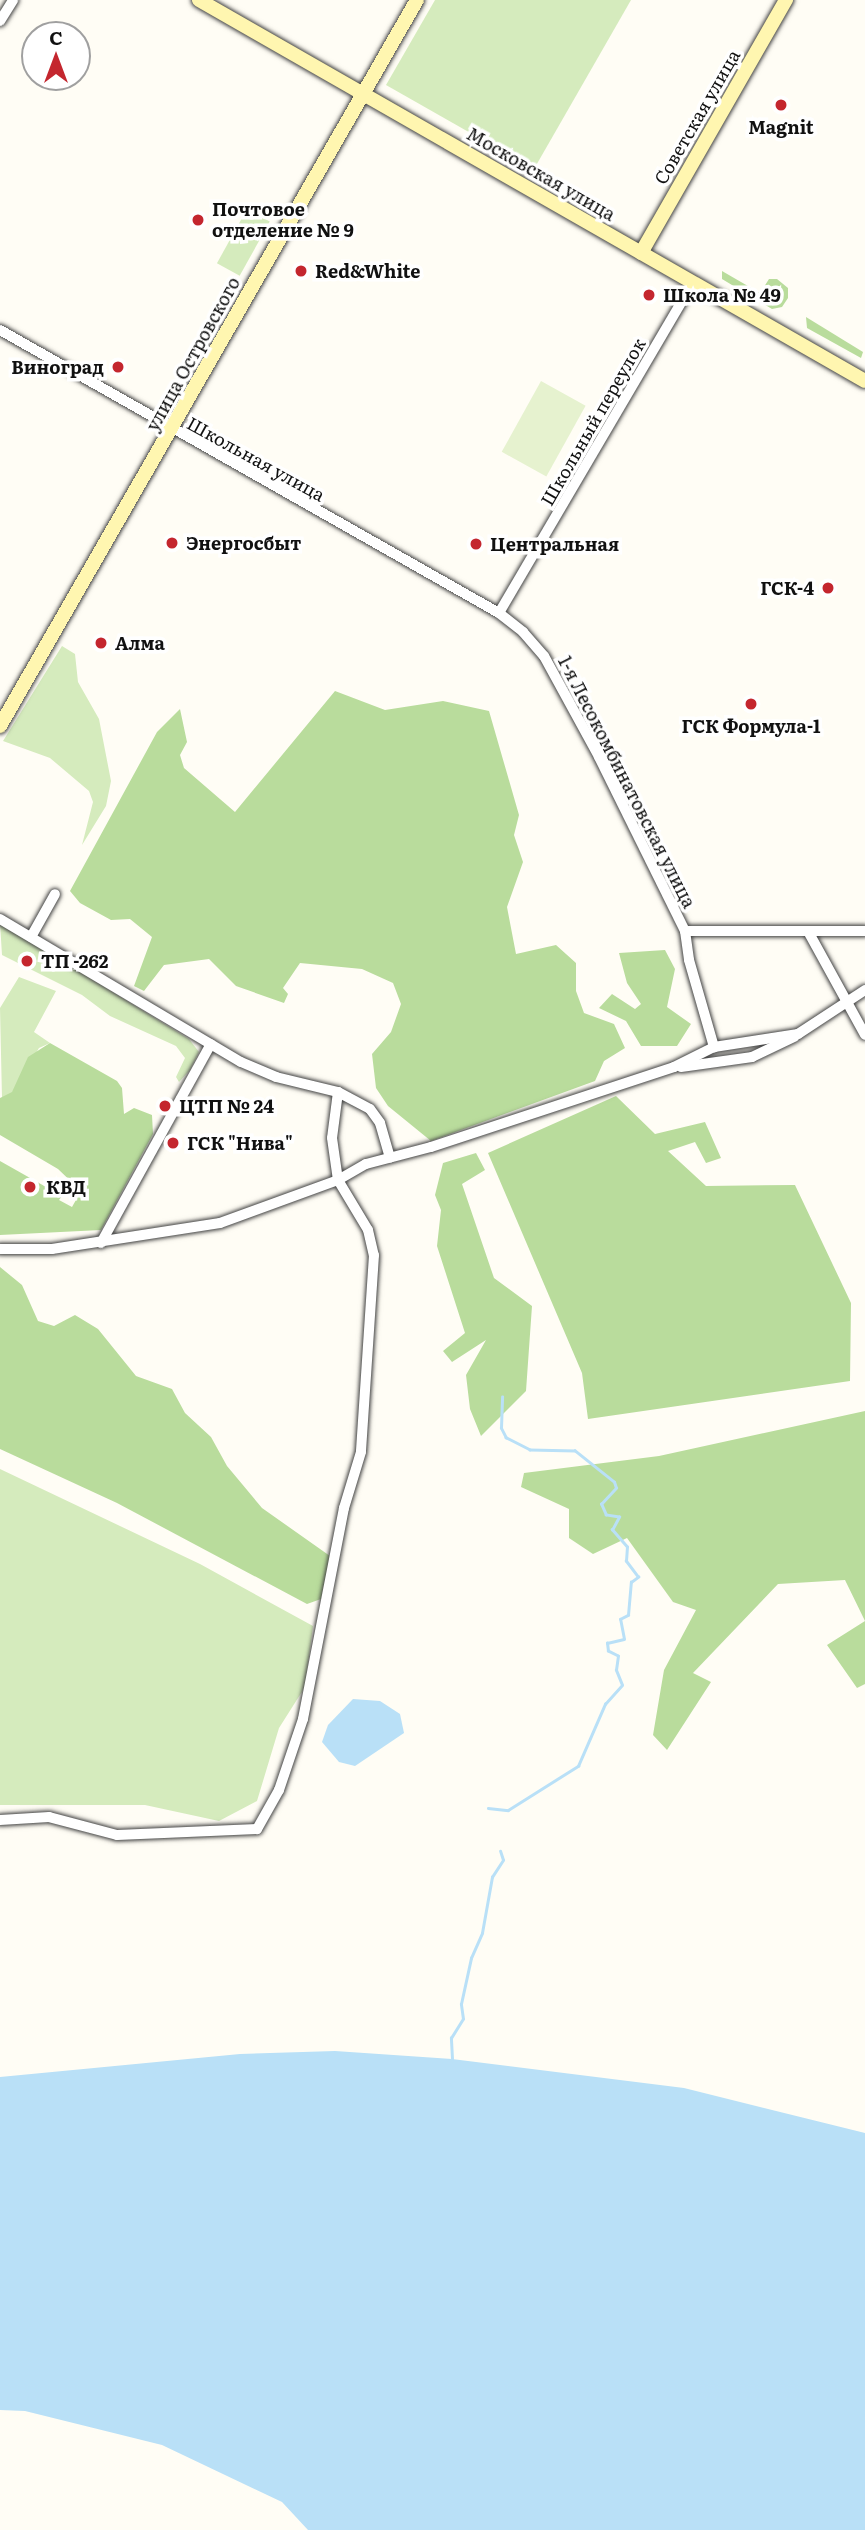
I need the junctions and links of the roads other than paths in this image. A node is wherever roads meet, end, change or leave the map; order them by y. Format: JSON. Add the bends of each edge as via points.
{"nodes":[{"id":1,"x":13,"y":0,"type":"edge"},
{"id":2,"x":199,"y":0,"type":"edge"},
{"id":3,"x":417,"y":0,"type":"edge"},
{"id":4,"x":786,"y":0,"type":"edge"},
{"id":5,"x":0,"y":21,"type":"edge"},
{"id":6,"x":363,"y":93,"type":"junction"},
{"id":7,"x":641,"y":253,"type":"junction"},
{"id":8,"x":693,"y":282,"type":"junction"},
{"id":9,"x":0,"y":330,"type":"edge"},
{"id":10,"x":865,"y":381,"type":"edge"},
{"id":11,"x":173,"y":431,"type":"junction"},
{"id":12,"x":499,"y":613,"type":"junction"},
{"id":13,"x":0,"y":726,"type":"edge"},
{"id":14,"x":55,"y":894,"type":"dead end"},
{"id":15,"x":0,"y":919,"type":"edge"},
{"id":16,"x":685,"y":931,"type":"junction"},
{"id":17,"x":865,"y":931,"type":"edge"},
{"id":18,"x":808,"y":933,"type":"junction"},
{"id":19,"x":31,"y":937,"type":"junction"},
{"id":20,"x":864,"y":993,"type":"edge"},
{"id":21,"x":848,"y":1004,"type":"junction"},
{"id":22,"x":799,"y":1034,"type":"junction"},
{"id":23,"x":865,"y":1035,"type":"edge"},
{"id":24,"x":211,"y":1044,"type":"junction"},
{"id":25,"x":714,"y":1047,"type":"junction"},
{"id":26,"x":674,"y":1067,"type":"junction"},
{"id":27,"x":338,"y":1092,"type":"junction"},
{"id":28,"x":390,"y":1158,"type":"junction"},
{"id":29,"x":338,"y":1180,"type":"junction"},
{"id":30,"x":101,"y":1243,"type":"junction"},
{"id":31,"x":0,"y":1249,"type":"edge"},
{"id":32,"x":0,"y":1820,"type":"edge"}],
"edges":[{"from":1,"to":5,"type":"street"},
{"from":2,"to":6,"type":"main road","name":"Московская улица"},
{"from":3,"to":6,"type":"main road","name":"улица Островского"},
{"from":4,"to":7,"type":"main road","name":"Советская улица"},
{"from":6,"to":7,"type":"main road","name":"Московская улица"},
{"from":6,"to":11,"type":"main road","name":"улица Островского"},
{"from":7,"to":8,"type":"main road","name":"Московская улица"},
{"from":8,"to":10,"type":"main road","name":"Московская улица"},
{"from":8,"to":12,"type":"street","name":"Школьный переулок"},
{"from":9,"to":11,"type":"street","name":"Школьная улица"},
{"from":11,"to":12,"type":"street","name":"Школьная улица"},
{"from":11,"to":13,"type":"main road","name":"улица Островского"},
{"from":12,"to":16,"type":"street","name":"1-я Лесокомбинатовская улица","via":[[544,656]]},
{"from":14,"to":19,"type":"street"},
{"from":15,"to":19,"type":"street"},
{"from":16,"to":18,"type":"street","name":"1-я Лесокомбинатовская улица"},
{"from":16,"to":25,"type":"street"},
{"from":17,"to":18,"type":"street","name":"1-я Лесокомбинатовская улица"},
{"from":18,"to":21,"type":"street"},
{"from":19,"to":24,"type":"street"},
{"from":20,"to":21,"type":"street"},
{"from":21,"to":22,"type":"street"},
{"from":21,"to":23,"type":"street"},
{"from":22,"to":25,"type":"street"},
{"from":22,"to":26,"type":"street","via":[[752,1057]]},
{"from":24,"to":27,"type":"street","via":[[276,1077]]},
{"from":24,"to":30,"type":"street"},
{"from":25,"to":26,"type":"street"},
{"from":26,"to":28,"type":"street"},
{"from":27,"to":28,"type":"street","via":[[370,1109],[380,1123]]},
{"from":27,"to":29,"type":"street","via":[[332,1138]]},
{"from":28,"to":29,"type":"street","via":[[366,1164]]},
{"from":29,"to":30,"type":"street","via":[[220,1223]]},
{"from":29,"to":32,"type":"street","via":[[368,1230],[374,1255],[361,1452],[344,1508],[303,1719],[279,1790],[257,1829],[245,1831],[117,1835],[49,1818]]},
{"from":30,"to":31,"type":"street"}]}
